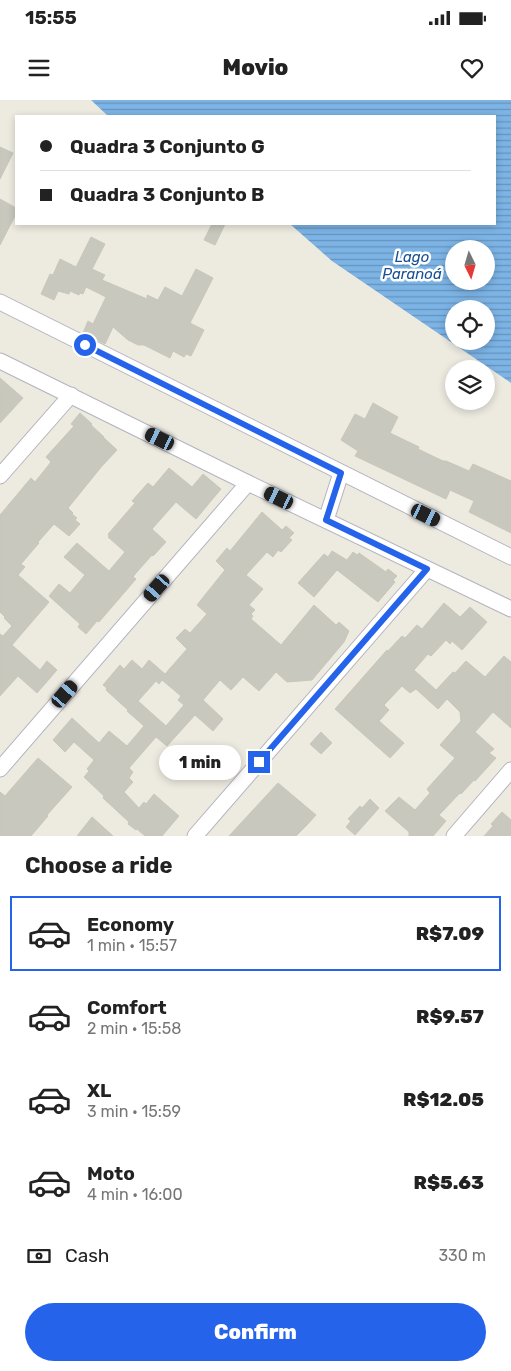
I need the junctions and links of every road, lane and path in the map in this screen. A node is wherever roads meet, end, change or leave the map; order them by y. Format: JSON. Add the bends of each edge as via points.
{"nodes":[{"id":1,"x":0,"y":302,"type":"edge"},
{"id":2,"x":0,"y":361,"type":"edge"},
{"id":3,"x":71,"y":395,"type":"junction"},
{"id":4,"x":341,"y":473,"type":"junction"},
{"id":5,"x":0,"y":476,"type":"edge"},
{"id":6,"x":248,"y":483,"type":"junction"},
{"id":7,"x":326,"y":520,"type":"junction"},
{"id":8,"x":511,"y":557,"type":"edge"},
{"id":9,"x":427,"y":569,"type":"junction"},
{"id":10,"x":511,"y":609,"type":"edge"},
{"id":11,"x":0,"y":769,"type":"edge"},
{"id":12,"x":511,"y":770,"type":"edge"},
{"id":13,"x":195,"y":836,"type":"edge"},
{"id":14,"x":454,"y":836,"type":"edge"}],
"edges":[{"from":1,"to":4,"type":"street"},
{"from":2,"to":3,"type":"street"},
{"from":3,"to":5,"type":"street"},
{"from":3,"to":6,"type":"street"},
{"from":4,"to":7,"type":"street"},
{"from":4,"to":8,"type":"street"},
{"from":6,"to":7,"type":"street"},
{"from":6,"to":11,"type":"street"},
{"from":7,"to":9,"type":"street"},
{"from":9,"to":10,"type":"street"},
{"from":9,"to":13,"type":"street"},
{"from":12,"to":14,"type":"street"}]}
